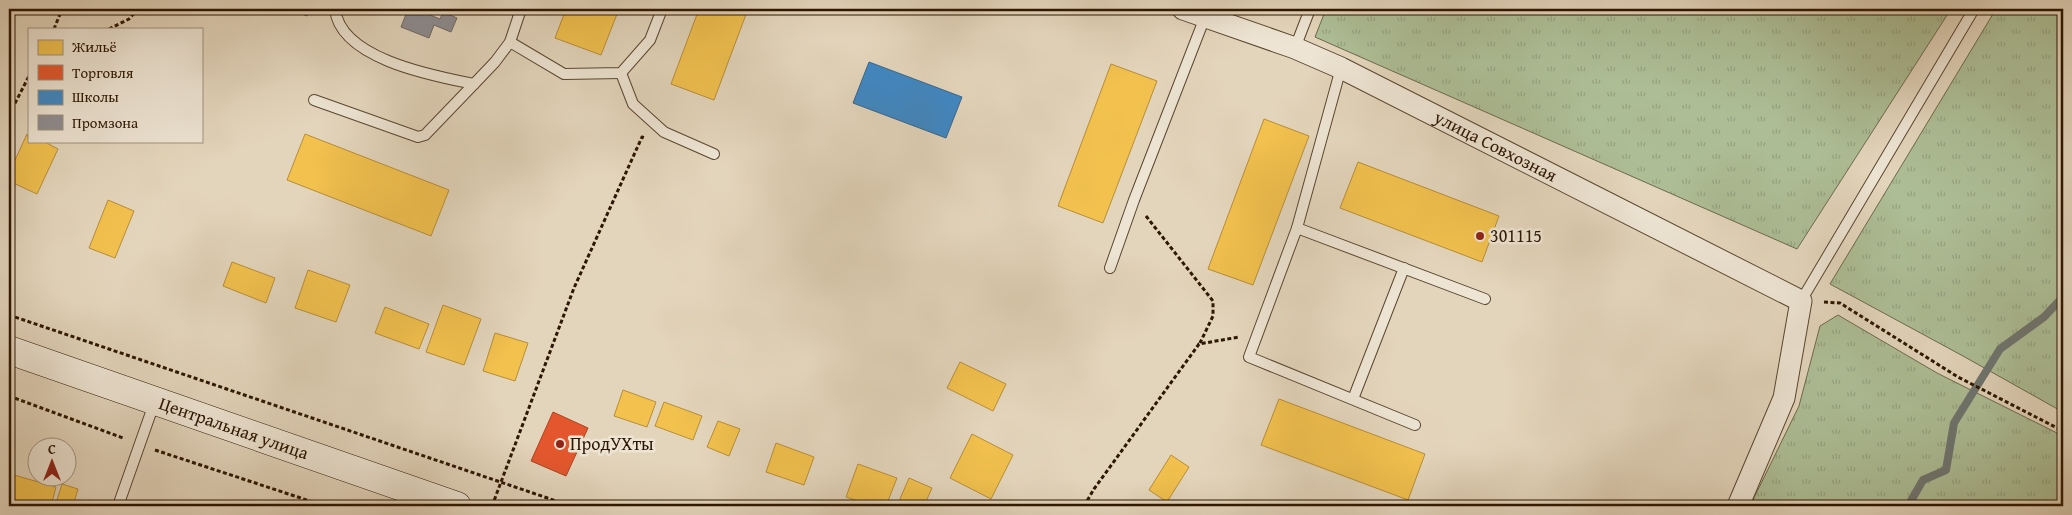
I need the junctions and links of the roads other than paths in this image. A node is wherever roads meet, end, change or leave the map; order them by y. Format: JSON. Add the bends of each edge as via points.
{"nodes":[{"id":1,"x":336,"y":9,"type":"edge"},
{"id":2,"x":521,"y":9,"type":"edge"},
{"id":3,"x":662,"y":9,"type":"edge"},
{"id":4,"x":1183,"y":9,"type":"edge"},
{"id":5,"x":1310,"y":9,"type":"edge"},
{"id":6,"x":1974,"y":9,"type":"edge"},
{"id":7,"x":1205,"y":17,"type":"junction"},
{"id":8,"x":510,"y":42,"type":"junction"},
{"id":9,"x":1295,"y":48,"type":"junction"},
{"id":10,"x":1341,"y":68,"type":"junction"},
{"id":11,"x":621,"y":74,"type":"junction"},
{"id":12,"x":474,"y":84,"type":"junction"},
{"id":13,"x":314,"y":100,"type":"dead end"},
{"id":14,"x":714,"y":154,"type":"dead end"},
{"id":15,"x":1297,"y":228,"type":"junction"},
{"id":16,"x":1110,"y":268,"type":"dead end"},
{"id":17,"x":1404,"y":268,"type":"junction"},
{"id":18,"x":1485,"y":299,"type":"dead end"},
{"id":19,"x":1800,"y":301,"type":"junction"},
{"id":20,"x":9,"y":350,"type":"edge"},
{"id":21,"x":1353,"y":399,"type":"junction"},
{"id":22,"x":155,"y":400,"type":"junction"},
{"id":23,"x":1415,"y":425,"type":"dead end"},
{"id":24,"x":118,"y":506,"type":"edge"},
{"id":25,"x":457,"y":506,"type":"edge"},
{"id":26,"x":1738,"y":506,"type":"edge"}],
"edges":[{"from":1,"to":12,"type":"lane","via":[[341,28],[361,47],[416,69]]},
{"from":2,"to":8,"type":"lane"},
{"from":3,"to":11,"type":"lane","via":[[650,40]]},
{"from":4,"to":7,"type":"street","name":"улица Совхозная"},
{"from":5,"to":9,"type":"lane"},
{"from":6,"to":19,"type":"lane"},
{"from":7,"to":9,"type":"street","name":"улица Совхозная"},
{"from":7,"to":16,"type":"lane"},
{"from":8,"to":11,"type":"lane","via":[[564,74]]},
{"from":8,"to":12,"type":"lane"},
{"from":9,"to":10,"type":"street","name":"улица Совхозная"},
{"from":10,"to":15,"type":"lane"},
{"from":10,"to":19,"type":"street","name":"улица Совхозная"},
{"from":11,"to":14,"type":"lane","via":[[633,104],[667,133]]},
{"from":12,"to":13,"type":"lane","via":[[425,135],[418,137]]},
{"from":15,"to":17,"type":"lane"},
{"from":15,"to":21,"type":"lane","via":[[1249,357]]},
{"from":17,"to":18,"type":"lane"},
{"from":17,"to":21,"type":"lane"},
{"from":19,"to":26,"type":"street","via":[[1784,398]]},
{"from":20,"to":22,"type":"main road","name":"Центральная улица"},
{"from":21,"to":23,"type":"lane"},
{"from":22,"to":24,"type":"lane"},
{"from":22,"to":25,"type":"main road","name":"Центральная улица"}]}
